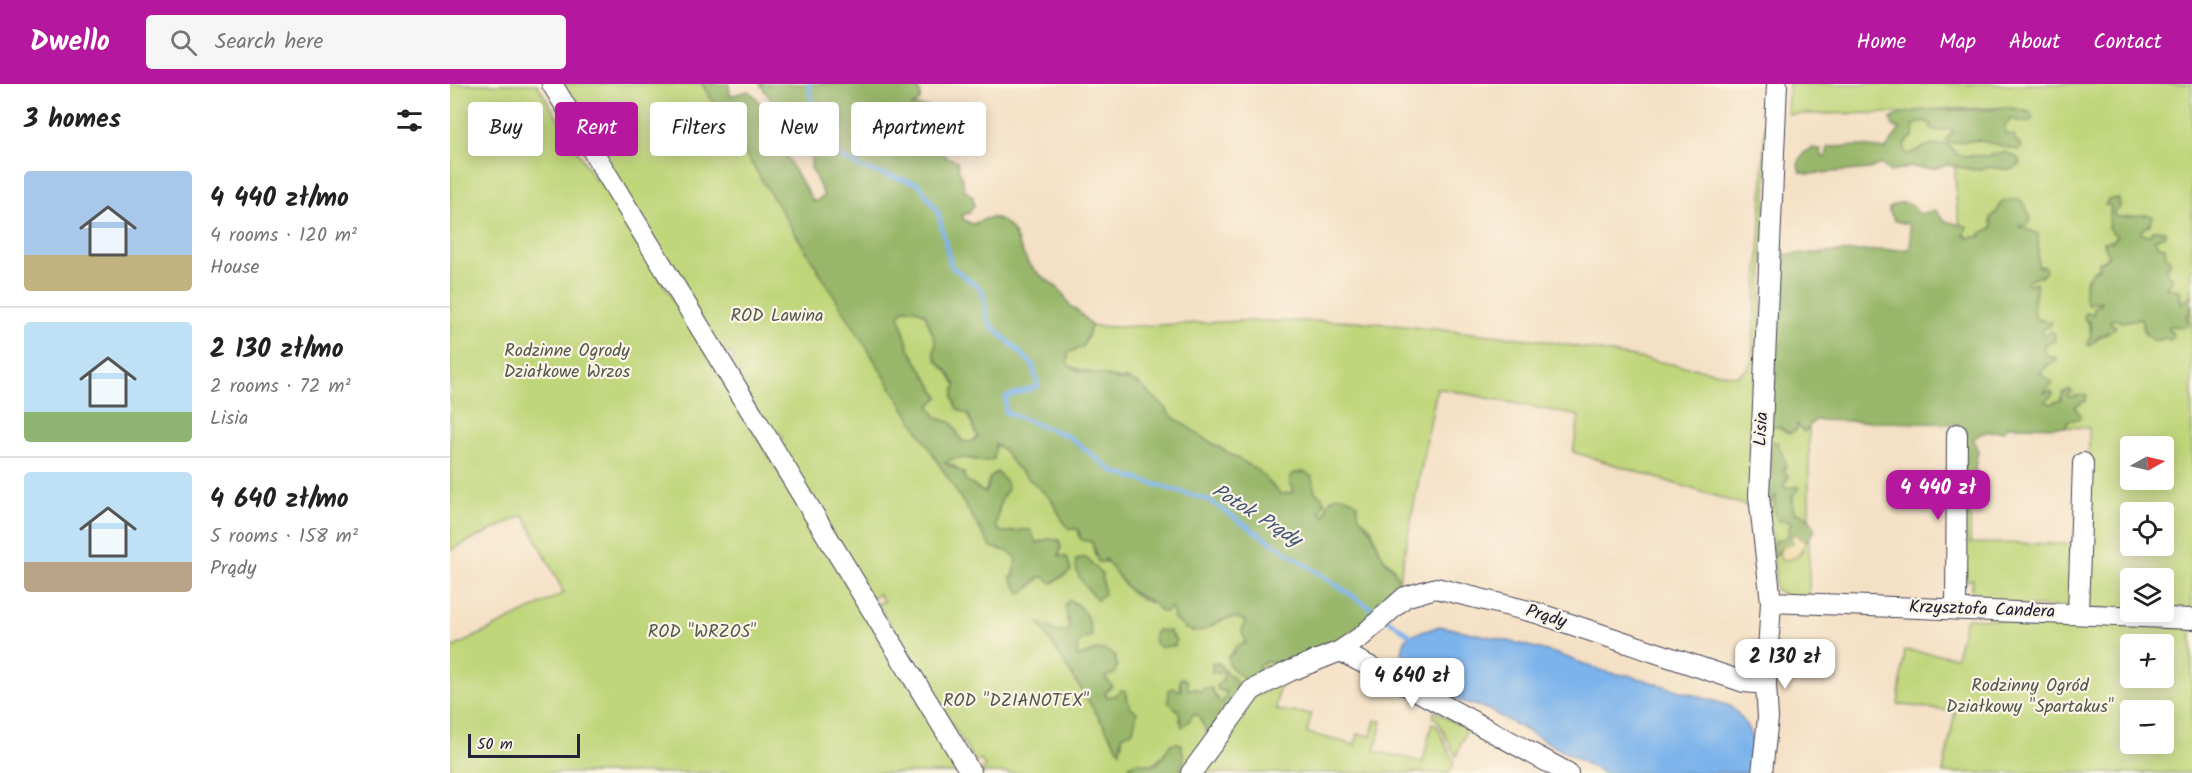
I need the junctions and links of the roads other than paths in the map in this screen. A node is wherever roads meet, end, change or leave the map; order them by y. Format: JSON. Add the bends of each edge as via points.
{"nodes":[{"id":1,"x":552,"y":84,"type":"edge"},
{"id":2,"x":1777,"y":84,"type":"edge"},
{"id":3,"x":1957,"y":434,"type":"dead end"},
{"id":4,"x":2083,"y":463,"type":"dead end"},
{"id":5,"x":1771,"y":602,"type":"junction"},
{"id":6,"x":1956,"y":609,"type":"junction"},
{"id":7,"x":2079,"y":614,"type":"junction"},
{"id":8,"x":2192,"y":619,"type":"edge"},
{"id":9,"x":1340,"y":651,"type":"junction"},
{"id":10,"x":1766,"y":684,"type":"junction"},
{"id":11,"x":971,"y":773,"type":"edge"},
{"id":12,"x":1191,"y":773,"type":"edge"},
{"id":13,"x":1568,"y":773,"type":"edge"},
{"id":14,"x":1762,"y":773,"type":"edge"}],
"edges":[{"from":1,"to":11,"type":"street"},
{"from":2,"to":5,"type":"street","name":"Lisia","via":[[1759,496]]},
{"from":3,"to":6,"type":"street"},
{"from":4,"to":7,"type":"street"},
{"from":5,"to":6,"type":"street","name":"Krzysztofa Candera"},
{"from":5,"to":10,"type":"street","name":"Lisia"},
{"from":6,"to":7,"type":"street","name":"Krzysztofa Candera"},
{"from":7,"to":8,"type":"street","name":"Krzysztofa Candera"},
{"from":9,"to":10,"type":"street","name":"Prądy","via":[[1405,597],[1436,588],[1537,613],[1744,682]]},
{"from":9,"to":12,"type":"street","name":"Prądy","via":[[1252,690]]},
{"from":9,"to":13,"type":"street"},
{"from":10,"to":14,"type":"street","name":"Lisia","via":[[1768,718]]}]}
